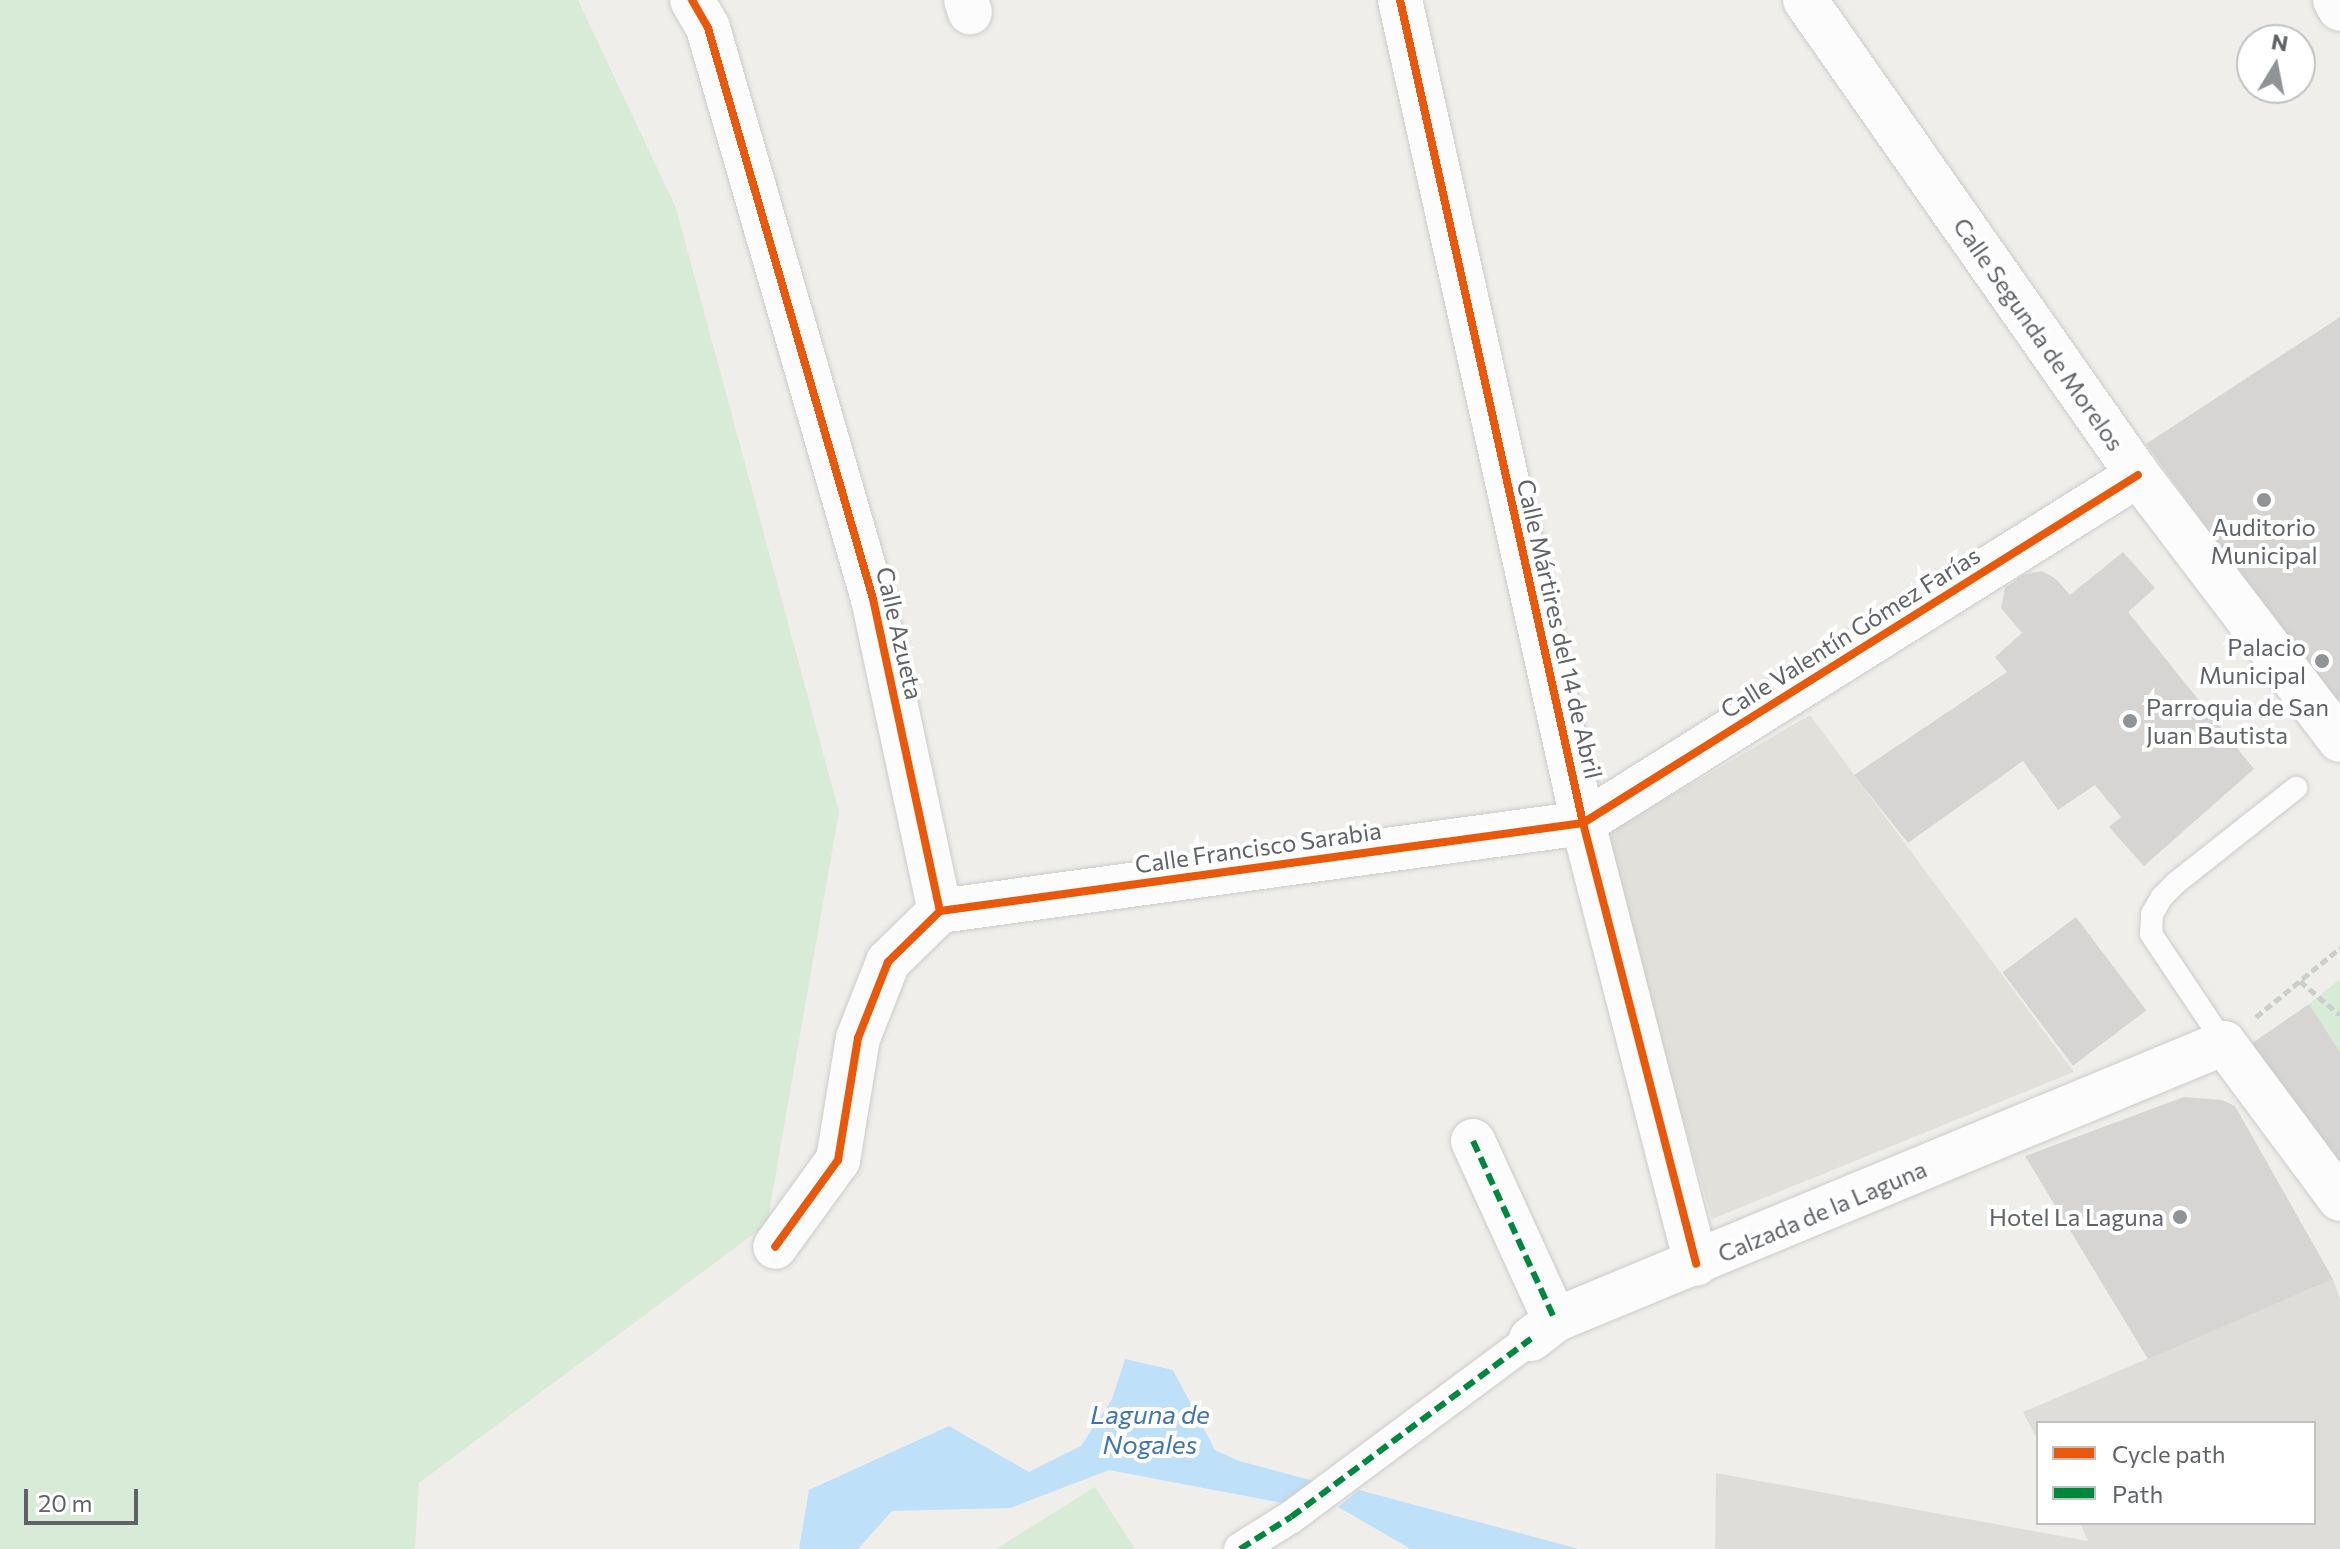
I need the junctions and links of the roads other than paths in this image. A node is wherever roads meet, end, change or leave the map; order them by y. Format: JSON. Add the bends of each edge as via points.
{"nodes":[{"id":1,"x":692,"y":0,"type":"edge"},
{"id":2,"x":1400,"y":0,"type":"edge"},
{"id":3,"x":1805,"y":0,"type":"edge"},
{"id":4,"x":2335,"y":0,"type":"edge"},
{"id":5,"x":2340,"y":9,"type":"edge"},
{"id":6,"x":2138,"y":475,"type":"junction"},
{"id":7,"x":2340,"y":740,"type":"edge"},
{"id":8,"x":2296,"y":788,"type":"dead end"},
{"id":9,"x":1583,"y":823,"type":"junction"},
{"id":10,"x":940,"y":911,"type":"junction"},
{"id":11,"x":2224,"y":1043,"type":"junction"},
{"id":12,"x":1473,"y":1141,"type":"dead end"},
{"id":13,"x":2340,"y":1199,"type":"edge"},
{"id":14,"x":775,"y":1247,"type":"dead end"},
{"id":15,"x":1696,"y":1264,"type":"junction"},
{"id":16,"x":1543,"y":1329,"type":"junction"},
{"id":17,"x":1240,"y":1549,"type":"edge"}],
"edges":[{"from":1,"to":10,"type":"street","name":"Calle Azueta","via":[[708,28],[873,599]]},
{"from":2,"to":9,"type":"street","name":"Calle Mártires del 14 de Abril"},
{"from":3,"to":6,"type":"street","name":"Calle Segunda de Morelos"},
{"from":4,"to":5,"type":"street"},
{"from":6,"to":7,"type":"street","name":"Calle Segunda de Morelos"},
{"from":6,"to":9,"type":"street","name":"Calle Valentín Gómez Farías"},
{"from":8,"to":11,"type":"lane","via":[[2177,882],[2152,914],[2151,934]]},
{"from":9,"to":10,"type":"street","name":"Calle Francisco Sarabia"},
{"from":9,"to":15,"type":"street","name":"Calle Mártires del 14 de Abril"},
{"from":10,"to":14,"type":"street","via":[[888,962],[858,1038],[838,1160]]},
{"from":11,"to":13,"type":"street"},
{"from":11,"to":15,"type":"street","name":"Calzada de la Laguna"},
{"from":12,"to":16,"type":"street"},
{"from":15,"to":16,"type":"street","name":"Calzada de la Laguna"},
{"from":16,"to":17,"type":"street","name":"Calzada de la Laguna","via":[[1291,1517]]}]}
